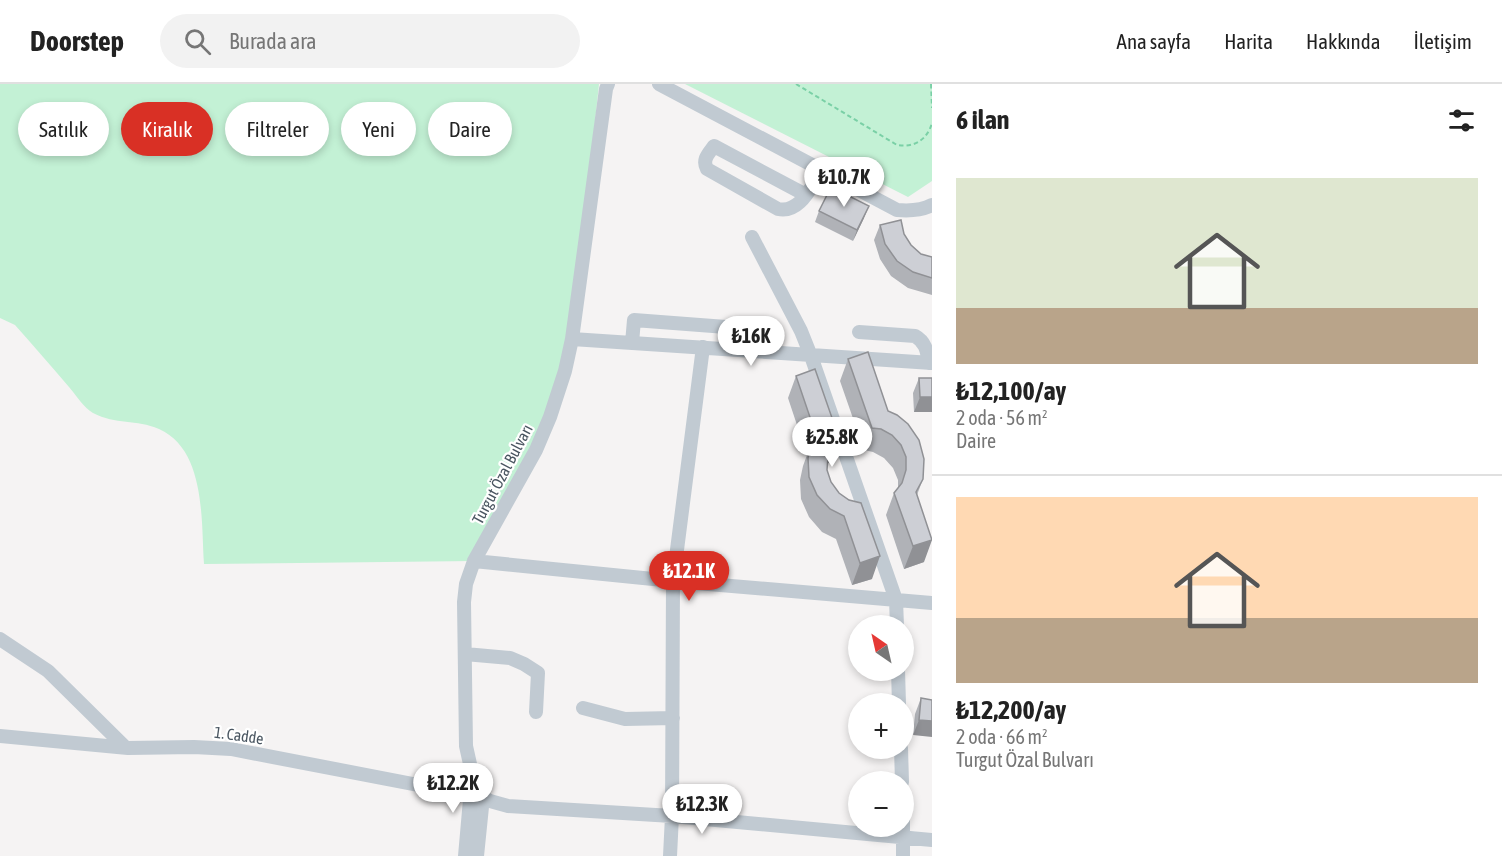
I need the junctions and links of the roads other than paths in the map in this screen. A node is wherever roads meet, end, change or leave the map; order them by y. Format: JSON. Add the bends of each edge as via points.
{"nodes":[{"id":1,"x":608,"y":84,"type":"edge"},
{"id":2,"x":659,"y":84,"type":"edge"},
{"id":3,"x":822,"y":171,"type":"junction"},
{"id":4,"x":806,"y":195,"type":"junction"},
{"id":5,"x":930,"y":210,"type":"edge"},
{"id":6,"x":752,"y":237,"type":"dead end"},
{"id":7,"x":726,"y":327,"type":"dead end"},
{"id":8,"x":859,"y":332,"type":"dead end"},
{"id":9,"x":572,"y":339,"type":"junction"},
{"id":10,"x":632,"y":343,"type":"junction"},
{"id":11,"x":703,"y":347,"type":"junction"},
{"id":12,"x":811,"y":356,"type":"junction"},
{"id":13,"x":931,"y":363,"type":"edge"},
{"id":14,"x":474,"y":561,"type":"junction"},
{"id":15,"x":673,"y":581,"type":"junction"},
{"id":16,"x":896,"y":600,"type":"junction"},
{"id":17,"x":932,"y":603,"type":"edge"},
{"id":18,"x":897,"y":615,"type":"edge"},
{"id":19,"x":0,"y":639,"type":"edge"},
{"id":20,"x":465,"y":654,"type":"junction"},
{"id":21,"x":583,"y":708,"type":"dead end"},
{"id":22,"x":536,"y":712,"type":"dead end"},
{"id":23,"x":673,"y":718,"type":"junction"},
{"id":24,"x":0,"y":736,"type":"edge"},
{"id":25,"x":125,"y":747,"type":"junction"},
{"id":26,"x":476,"y":796,"type":"junction"},
{"id":27,"x":672,"y":816,"type":"junction"},
{"id":28,"x":848,"y":832,"type":"edge"},
{"id":29,"x":904,"y":837,"type":"joint"},
{"id":30,"x":932,"y":840,"type":"edge"},
{"id":31,"x":465,"y":856,"type":"edge"},
{"id":32,"x":477,"y":856,"type":"edge"},
{"id":33,"x":670,"y":856,"type":"edge"},
{"id":34,"x":903,"y":856,"type":"edge"}],
"edges":[{"from":1,"to":9,"type":"street","name":"Turgut Özal Bulvarı"},
{"from":2,"to":3,"type":"street"},
{"from":3,"to":4,"type":"street"},
{"from":3,"to":5,"type":"street","via":[[897,210]]},
{"from":4,"to":4,"type":"street","via":[[793,209],[778,209],[707,170],[706,158],[714,146]]},
{"from":6,"to":12,"type":"street"},
{"from":7,"to":10,"type":"street","via":[[634,320]]},
{"from":8,"to":13,"type":"street","via":[[915,336],[924,343]]},
{"from":9,"to":10,"type":"street"},
{"from":9,"to":14,"type":"street","name":"Turgut Özal Bulvarı","via":[[550,417],[536,450]]},
{"from":10,"to":11,"type":"street"},
{"from":11,"to":12,"type":"street"},
{"from":11,"to":15,"type":"street"},
{"from":12,"to":13,"type":"street"},
{"from":12,"to":16,"type":"street"},
{"from":14,"to":15,"type":"street"},
{"from":14,"to":20,"type":"street","name":"Turgut Özal Bulvarı","via":[[464,602]]},
{"from":15,"to":16,"type":"street"},
{"from":15,"to":23,"type":"street"},
{"from":16,"to":17,"type":"street"},
{"from":16,"to":18,"type":"street"},
{"from":19,"to":25,"type":"street","via":[[48,671]]},
{"from":20,"to":22,"type":"street","via":[[510,658],[538,673]]},
{"from":20,"to":26,"type":"street","name":"Turgut Özal Bulvarı","via":[[466,746]]},
{"from":21,"to":23,"type":"street","via":[[625,719]]},
{"from":23,"to":27,"type":"street"},
{"from":24,"to":25,"type":"street","name":"1. Cadde"},
{"from":25,"to":26,"type":"street","name":"1. Cadde","via":[[231,749]]},
{"from":26,"to":27,"type":"street","name":"1. Cadde","via":[[508,806]]},
{"from":26,"to":31,"type":"street"},
{"from":26,"to":32,"type":"street"},
{"from":27,"to":28,"type":"street","name":"1. Cadde"},
{"from":27,"to":33,"type":"street"},
{"from":29,"to":30,"type":"street","name":"1. Cadde"},
{"from":29,"to":34,"type":"street"}]}
